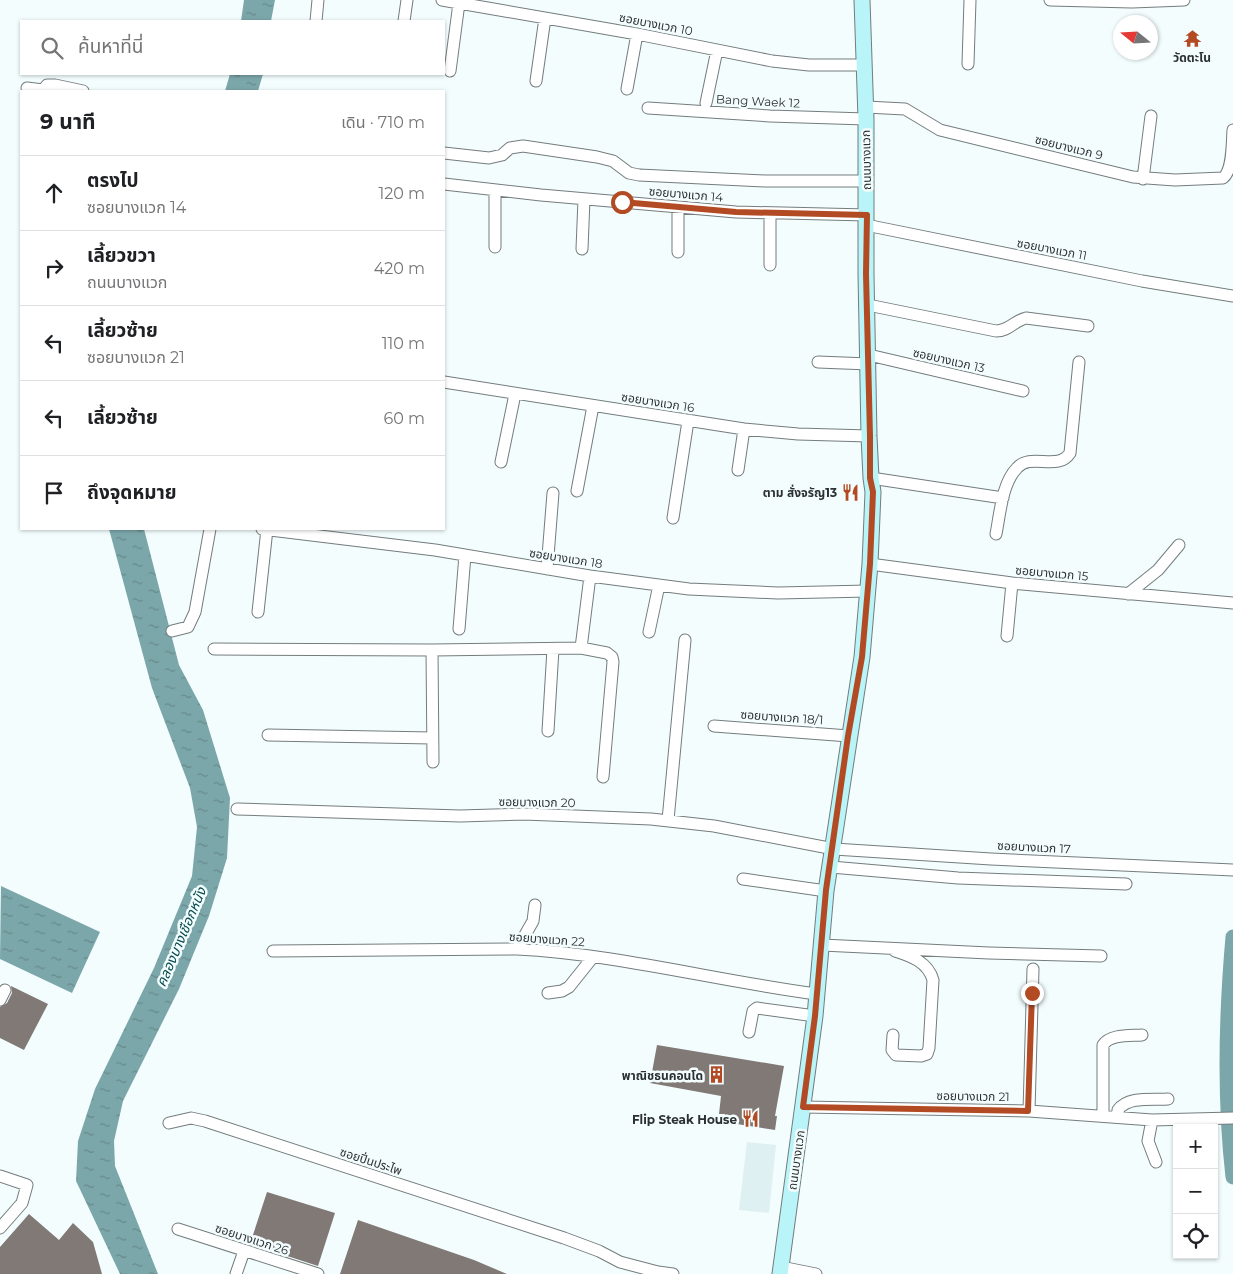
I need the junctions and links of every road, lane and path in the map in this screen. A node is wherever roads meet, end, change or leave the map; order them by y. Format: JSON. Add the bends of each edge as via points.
{"nodes":[{"id":1,"x":318,"y":0,"type":"edge"},
{"id":2,"x":408,"y":0,"type":"edge"},
{"id":3,"x":442,"y":0,"type":"edge"},
{"id":4,"x":862,"y":0,"type":"edge"},
{"id":5,"x":970,"y":0,"type":"edge"},
{"id":6,"x":1050,"y":0,"type":"edge"},
{"id":7,"x":1184,"y":0,"type":"edge"},
{"id":8,"x":459,"y":3,"type":"junction"},
{"id":9,"x":545,"y":18,"type":"junction"},
{"id":10,"x":316,"y":20,"type":"edge"},
{"id":11,"x":404,"y":20,"type":"edge"},
{"id":12,"x":637,"y":34,"type":"junction"},
{"id":13,"x":717,"y":50,"type":"junction"},
{"id":14,"x":968,"y":64,"type":"dead end"},
{"id":15,"x":865,"y":65,"type":"junction"},
{"id":16,"x":450,"y":71,"type":"dead end"},
{"id":17,"x":536,"y":81,"type":"dead end"},
{"id":18,"x":27,"y":88,"type":"dead end"},
{"id":19,"x":627,"y":89,"type":"dead end"},
{"id":20,"x":43,"y":90,"type":"edge"},
{"id":21,"x":43,"y":90,"type":"edge"},
{"id":22,"x":79,"y":90,"type":"edge"},
{"id":23,"x":706,"y":104,"type":"dead end"},
{"id":24,"x":648,"y":108,"type":"dead end"},
{"id":25,"x":866,"y":113,"type":"junction"},
{"id":26,"x":1151,"y":116,"type":"dead end"},
{"id":27,"x":1233,"y":130,"type":"edge"},
{"id":28,"x":445,"y":152,"type":"edge"},
{"id":29,"x":1143,"y":179,"type":"junction"},
{"id":30,"x":867,"y":181,"type":"junction"},
{"id":31,"x":445,"y":184,"type":"edge"},
{"id":32,"x":495,"y":190,"type":"junction"},
{"id":33,"x":584,"y":199,"type":"junction"},
{"id":34,"x":678,"y":207,"type":"junction"},
{"id":35,"x":770,"y":212,"type":"junction"},
{"id":36,"x":867,"y":220,"type":"junction"},
{"id":37,"x":495,"y":247,"type":"dead end"},
{"id":38,"x":582,"y":249,"type":"dead end"},
{"id":39,"x":678,"y":252,"type":"dead end"},
{"id":40,"x":770,"y":265,"type":"dead end"},
{"id":41,"x":1233,"y":296,"type":"edge"},
{"id":42,"x":868,"y":305,"type":"junction"},
{"id":43,"x":1088,"y":326,"type":"dead end"},
{"id":44,"x":869,"y":360,"type":"junction"},
{"id":45,"x":818,"y":362,"type":"dead end"},
{"id":46,"x":1079,"y":362,"type":"dead end"},
{"id":47,"x":445,"y":382,"type":"edge"},
{"id":48,"x":1023,"y":391,"type":"dead end"},
{"id":49,"x":515,"y":394,"type":"junction"},
{"id":50,"x":592,"y":406,"type":"junction"},
{"id":51,"x":688,"y":421,"type":"junction"},
{"id":52,"x":744,"y":429,"type":"junction"},
{"id":53,"x":870,"y":436,"type":"junction"},
{"id":54,"x":501,"y":462,"type":"dead end"},
{"id":55,"x":738,"y":470,"type":"dead end"},
{"id":56,"x":870,"y":478,"type":"junction"},
{"id":57,"x":577,"y":492,"type":"dead end"},
{"id":58,"x":554,"y":493,"type":"dead end"},
{"id":59,"x":1003,"y":498,"type":"junction"},
{"id":60,"x":673,"y":518,"type":"dead end"},
{"id":61,"x":210,"y":530,"type":"edge"},
{"id":62,"x":267,"y":530,"type":"edge"},
{"id":63,"x":275,"y":530,"type":"edge"},
{"id":64,"x":996,"y":534,"type":"dead end"},
{"id":65,"x":1178,"y":545,"type":"dead end"},
{"id":66,"x":465,"y":555,"type":"junction"},
{"id":67,"x":870,"y":564,"type":"junction"},
{"id":68,"x":547,"y":569,"type":"junction"},
{"id":69,"x":590,"y":576,"type":"junction"},
{"id":70,"x":1012,"y":583,"type":"junction"},
{"id":71,"x":659,"y":585,"type":"junction"},
{"id":72,"x":868,"y":591,"type":"junction"},
{"id":73,"x":1128,"y":594,"type":"junction"},
{"id":74,"x":1233,"y":603,"type":"edge"},
{"id":75,"x":258,"y":612,"type":"dead end"},
{"id":76,"x":459,"y":629,"type":"dead end"},
{"id":77,"x":172,"y":632,"type":"dead end"},
{"id":78,"x":649,"y":632,"type":"dead end"},
{"id":79,"x":1007,"y":636,"type":"dead end"},
{"id":80,"x":685,"y":640,"type":"dead end"},
{"id":81,"x":581,"y":648,"type":"junction"},
{"id":82,"x":214,"y":649,"type":"dead end"},
{"id":83,"x":552,"y":649,"type":"junction"},
{"id":84,"x":432,"y":650,"type":"junction"},
{"id":85,"x":714,"y":726,"type":"dead end"},
{"id":86,"x":548,"y":731,"type":"dead end"},
{"id":87,"x":268,"y":735,"type":"dead end"},
{"id":88,"x":848,"y":736,"type":"junction"},
{"id":89,"x":432,"y":738,"type":"junction"},
{"id":90,"x":433,"y":762,"type":"dead end"},
{"id":91,"x":603,"y":777,"type":"dead end"},
{"id":92,"x":237,"y":809,"type":"dead end"},
{"id":93,"x":668,"y":820,"type":"junction"},
{"id":94,"x":834,"y":848,"type":"junction"},
{"id":95,"x":831,"y":867,"type":"junction"},
{"id":96,"x":1229,"y":870,"type":"edge"},
{"id":97,"x":743,"y":879,"type":"dead end"},
{"id":98,"x":1126,"y":884,"type":"dead end"},
{"id":99,"x":826,"y":890,"type":"junction"},
{"id":100,"x":535,"y":905,"type":"dead end"},
{"id":101,"x":822,"y":945,"type":"junction"},
{"id":102,"x":516,"y":949,"type":"junction"},
{"id":103,"x":886,"y":949,"type":"junction"},
{"id":104,"x":273,"y":951,"type":"dead end"},
{"id":105,"x":1102,"y":956,"type":"dead end"},
{"id":106,"x":593,"y":957,"type":"junction"},
{"id":107,"x":1033,"y":969,"type":"dead end"},
{"id":108,"x":548,"y":993,"type":"dead end"},
{"id":109,"x":817,"y":994,"type":"junction"},
{"id":110,"x":815,"y":1016,"type":"junction"},
{"id":111,"x":749,"y":1032,"type":"dead end"},
{"id":112,"x":894,"y":1035,"type":"dead end"},
{"id":113,"x":1142,"y":1035,"type":"dead end"},
{"id":114,"x":1168,"y":1099,"type":"dead end"},
{"id":115,"x":803,"y":1107,"type":"junction"},
{"id":116,"x":1028,"y":1111,"type":"junction"},
{"id":117,"x":1103,"y":1116,"type":"junction"},
{"id":118,"x":1118,"y":1117,"type":"junction"},
{"id":119,"x":1233,"y":1118,"type":"edge"},
{"id":120,"x":1152,"y":1120,"type":"junction"},
{"id":121,"x":169,"y":1123,"type":"dead end"},
{"id":122,"x":1156,"y":1162,"type":"dead end"},
{"id":123,"x":0,"y":1176,"type":"edge"},
{"id":124,"x":0,"y":1228,"type":"edge"},
{"id":125,"x":178,"y":1229,"type":"dead end"},
{"id":126,"x":244,"y":1251,"type":"junction"},
{"id":127,"x":781,"y":1270,"type":"edge"},
{"id":128,"x":236,"y":1274,"type":"edge"},
{"id":129,"x":318,"y":1274,"type":"edge"},
{"id":130,"x":673,"y":1274,"type":"edge"},
{"id":131,"x":816,"y":1274,"type":"edge"}],
"edges":[{"from":1,"to":10,"type":"street"},
{"from":2,"to":11,"type":"street"},
{"from":3,"to":8,"type":"street","name":"ซอยบางแวก 10"},
{"from":4,"to":15,"type":"main road","name":"ถนนบางแวก"},
{"from":5,"to":14,"type":"street"},
{"from":6,"to":7,"type":"street"},
{"from":8,"to":9,"type":"street","name":"ซอยบางแวก 10"},
{"from":8,"to":16,"type":"street"},
{"from":9,"to":12,"type":"street","name":"ซอยบางแวก 10"},
{"from":9,"to":17,"type":"street"},
{"from":12,"to":13,"type":"street","name":"ซอยบางแวก 10"},
{"from":12,"to":19,"type":"street"},
{"from":13,"to":15,"type":"street","name":"ซอยบางแวก 10","via":[[790,63]]},
{"from":13,"to":23,"type":"street"},
{"from":15,"to":25,"type":"main road","name":"ถนนบางแวก"},
{"from":18,"to":20,"type":"street"},
{"from":21,"to":22,"type":"street","via":[[54,84]]},
{"from":24,"to":25,"type":"street","name":"Bang Waek 12","via":[[770,116]]},
{"from":25,"to":29,"type":"street","name":"ซอยบางแวก 9","via":[[905,109],[940,130]]},
{"from":25,"to":30,"type":"main road","name":"ถนนบางแวก"},
{"from":26,"to":29,"type":"street"},
{"from":27,"to":29,"type":"street","name":"ซอยบางแวก 9","via":[[1229,170],[1223,178]]},
{"from":28,"to":30,"type":"street","via":[[489,158],[502,155],[510,148],[524,146],[613,161],[629,173],[639,175],[765,181]]},
{"from":30,"to":36,"type":"main road","name":"ถนนบางแวก"},
{"from":31,"to":32,"type":"street","name":"ซอยบางแวก 14"},
{"from":32,"to":33,"type":"street","name":"ซอยบางแวก 14"},
{"from":32,"to":37,"type":"street"},
{"from":33,"to":34,"type":"street","name":"ซอยบางแวก 14"},
{"from":33,"to":38,"type":"street"},
{"from":34,"to":35,"type":"street","name":"ซอยบางแวก 14"},
{"from":34,"to":39,"type":"street"},
{"from":35,"to":36,"type":"street","name":"ซอยบางแวก 14"},
{"from":35,"to":40,"type":"street"},
{"from":36,"to":41,"type":"street","name":"ซอยบางแวก 11","via":[[1142,281]]},
{"from":36,"to":42,"type":"main road","name":"ถนนบางแวก"},
{"from":42,"to":43,"type":"street","via":[[996,331],[1004,331],[1026,318]]},
{"from":42,"to":44,"type":"main road","name":"ถนนบางแวก"},
{"from":44,"to":45,"type":"street","name":"ซอยบางแวก 13"},
{"from":44,"to":48,"type":"street","name":"ซอยบางแวก 13"},
{"from":44,"to":53,"type":"main road","name":"ถนนบางแวก"},
{"from":46,"to":59,"type":"street","via":[[1070,453],[1066,459],[1055,462],[1027,462],[1018,466],[1011,475]]},
{"from":47,"to":49,"type":"street","name":"ซอยบางแวก 16"},
{"from":49,"to":50,"type":"street","name":"ซอยบางแวก 16"},
{"from":49,"to":54,"type":"street"},
{"from":50,"to":51,"type":"street","name":"ซอยบางแวก 16"},
{"from":50,"to":57,"type":"street"},
{"from":51,"to":52,"type":"street","name":"ซอยบางแวก 16"},
{"from":51,"to":60,"type":"street"},
{"from":52,"to":53,"type":"street","name":"ซอยบางแวก 16"},
{"from":52,"to":55,"type":"street"},
{"from":53,"to":56,"type":"main road","name":"ถนนบางแวก"},
{"from":56,"to":59,"type":"street"},
{"from":56,"to":67,"type":"main road","name":"ถนนบางแวก","via":[[873,492]]},
{"from":58,"to":68,"type":"street"},
{"from":59,"to":64,"type":"street"},
{"from":61,"to":77,"type":"street","via":[[195,612],[188,627]]},
{"from":62,"to":75,"type":"street"},
{"from":63,"to":66,"type":"street","name":"ซอยบางแวก 18"},
{"from":65,"to":73,"type":"street","via":[[1158,570]]},
{"from":66,"to":68,"type":"street","name":"ซอยบางแวก 18"},
{"from":66,"to":76,"type":"street"},
{"from":67,"to":70,"type":"street","name":"ซอยบางแวก 15"},
{"from":67,"to":72,"type":"main road","name":"ถนนบางแวก"},
{"from":68,"to":69,"type":"street","name":"ซอยบางแวก 18"},
{"from":69,"to":71,"type":"street","name":"ซอยบางแวก 18"},
{"from":69,"to":81,"type":"street"},
{"from":70,"to":73,"type":"street","name":"ซอยบางแวก 15"},
{"from":70,"to":79,"type":"street"},
{"from":71,"to":72,"type":"street","name":"ซอยบางแวก 18","via":[[778,593]]},
{"from":71,"to":78,"type":"street"},
{"from":72,"to":88,"type":"main road","name":"ถนนบางแวก","via":[[862,657]]},
{"from":73,"to":74,"type":"street","name":"ซอยบางแวก 15"},
{"from":80,"to":93,"type":"street"},
{"from":81,"to":83,"type":"street"},
{"from":81,"to":91,"type":"street","via":[[607,653],[613,662]]},
{"from":82,"to":84,"type":"street"},
{"from":83,"to":84,"type":"street"},
{"from":83,"to":86,"type":"street"},
{"from":84,"to":89,"type":"street"},
{"from":85,"to":88,"type":"street","name":"ซอยบางแวก 18/1"},
{"from":87,"to":89,"type":"street"},
{"from":88,"to":94,"type":"main road","name":"ถนนบางแวก"},
{"from":89,"to":90,"type":"street"},
{"from":92,"to":93,"type":"street","name":"ซอยบางแวก 20"},
{"from":93,"to":94,"type":"street","name":"ซอยบางแวก 20"},
{"from":94,"to":95,"type":"main road","name":"ถนนบางแวก"},
{"from":94,"to":96,"type":"street","name":"ซอยบางแวก 17"},
{"from":95,"to":98,"type":"street","via":[[958,878]]},
{"from":95,"to":99,"type":"main road","name":"ถนนบางแวก"},
{"from":97,"to":99,"type":"street"},
{"from":99,"to":101,"type":"main road","name":"ถนนบางแวก"},
{"from":100,"to":102,"type":"street","via":[[533,921]]},
{"from":101,"to":103,"type":"street"},
{"from":101,"to":109,"type":"main road","name":"ถนนบางแวก"},
{"from":102,"to":104,"type":"street","name":"ซอยบางแวก 22"},
{"from":102,"to":106,"type":"street","name":"ซอยบางแวก 22"},
{"from":103,"to":105,"type":"street"},
{"from":103,"to":112,"type":"street","via":[[922,963],[933,980],[927,1054],[896,1055],[892,1050]]},
{"from":106,"to":108,"type":"street","via":[[569,987]]},
{"from":106,"to":109,"type":"street","name":"ซอยบางแวก 22"},
{"from":107,"to":116,"type":"street"},
{"from":109,"to":110,"type":"main road","name":"ถนนบางแวก"},
{"from":110,"to":111,"type":"street","via":[[757,1008],[753,1011]]},
{"from":110,"to":115,"type":"main road","name":"ถนนบางแวก"},
{"from":113,"to":117,"type":"street","via":[[1112,1038],[1103,1045]]},
{"from":114,"to":118,"type":"street","via":[[1130,1101],[1121,1105]]},
{"from":115,"to":116,"type":"street","name":"ซอยบางแวก 21"},
{"from":115,"to":127,"type":"main road","name":"ถนนบางแวก"},
{"from":116,"to":117,"type":"street","name":"ซอยบางแวก 21"},
{"from":117,"to":118,"type":"street","name":"ซอยบางแวก 21"},
{"from":118,"to":120,"type":"street","name":"ซอยบางแวก 21"},
{"from":119,"to":120,"type":"street","name":"ซอยบางแวก 21"},
{"from":120,"to":122,"type":"street","via":[[1148,1141]]},
{"from":121,"to":130,"type":"street","name":"ซอยปิ่นประไพ","via":[[191,1118],[205,1122],[564,1238],[620,1262]]},
{"from":123,"to":124,"type":"street","via":[[27,1185],[22,1203]]},
{"from":125,"to":126,"type":"street","name":"ซอยบางแวก 26"},
{"from":126,"to":128,"type":"street"},
{"from":126,"to":129,"type":"street","name":"ซอยบางแวก 26"},
{"from":127,"to":131,"type":"street"}]}
